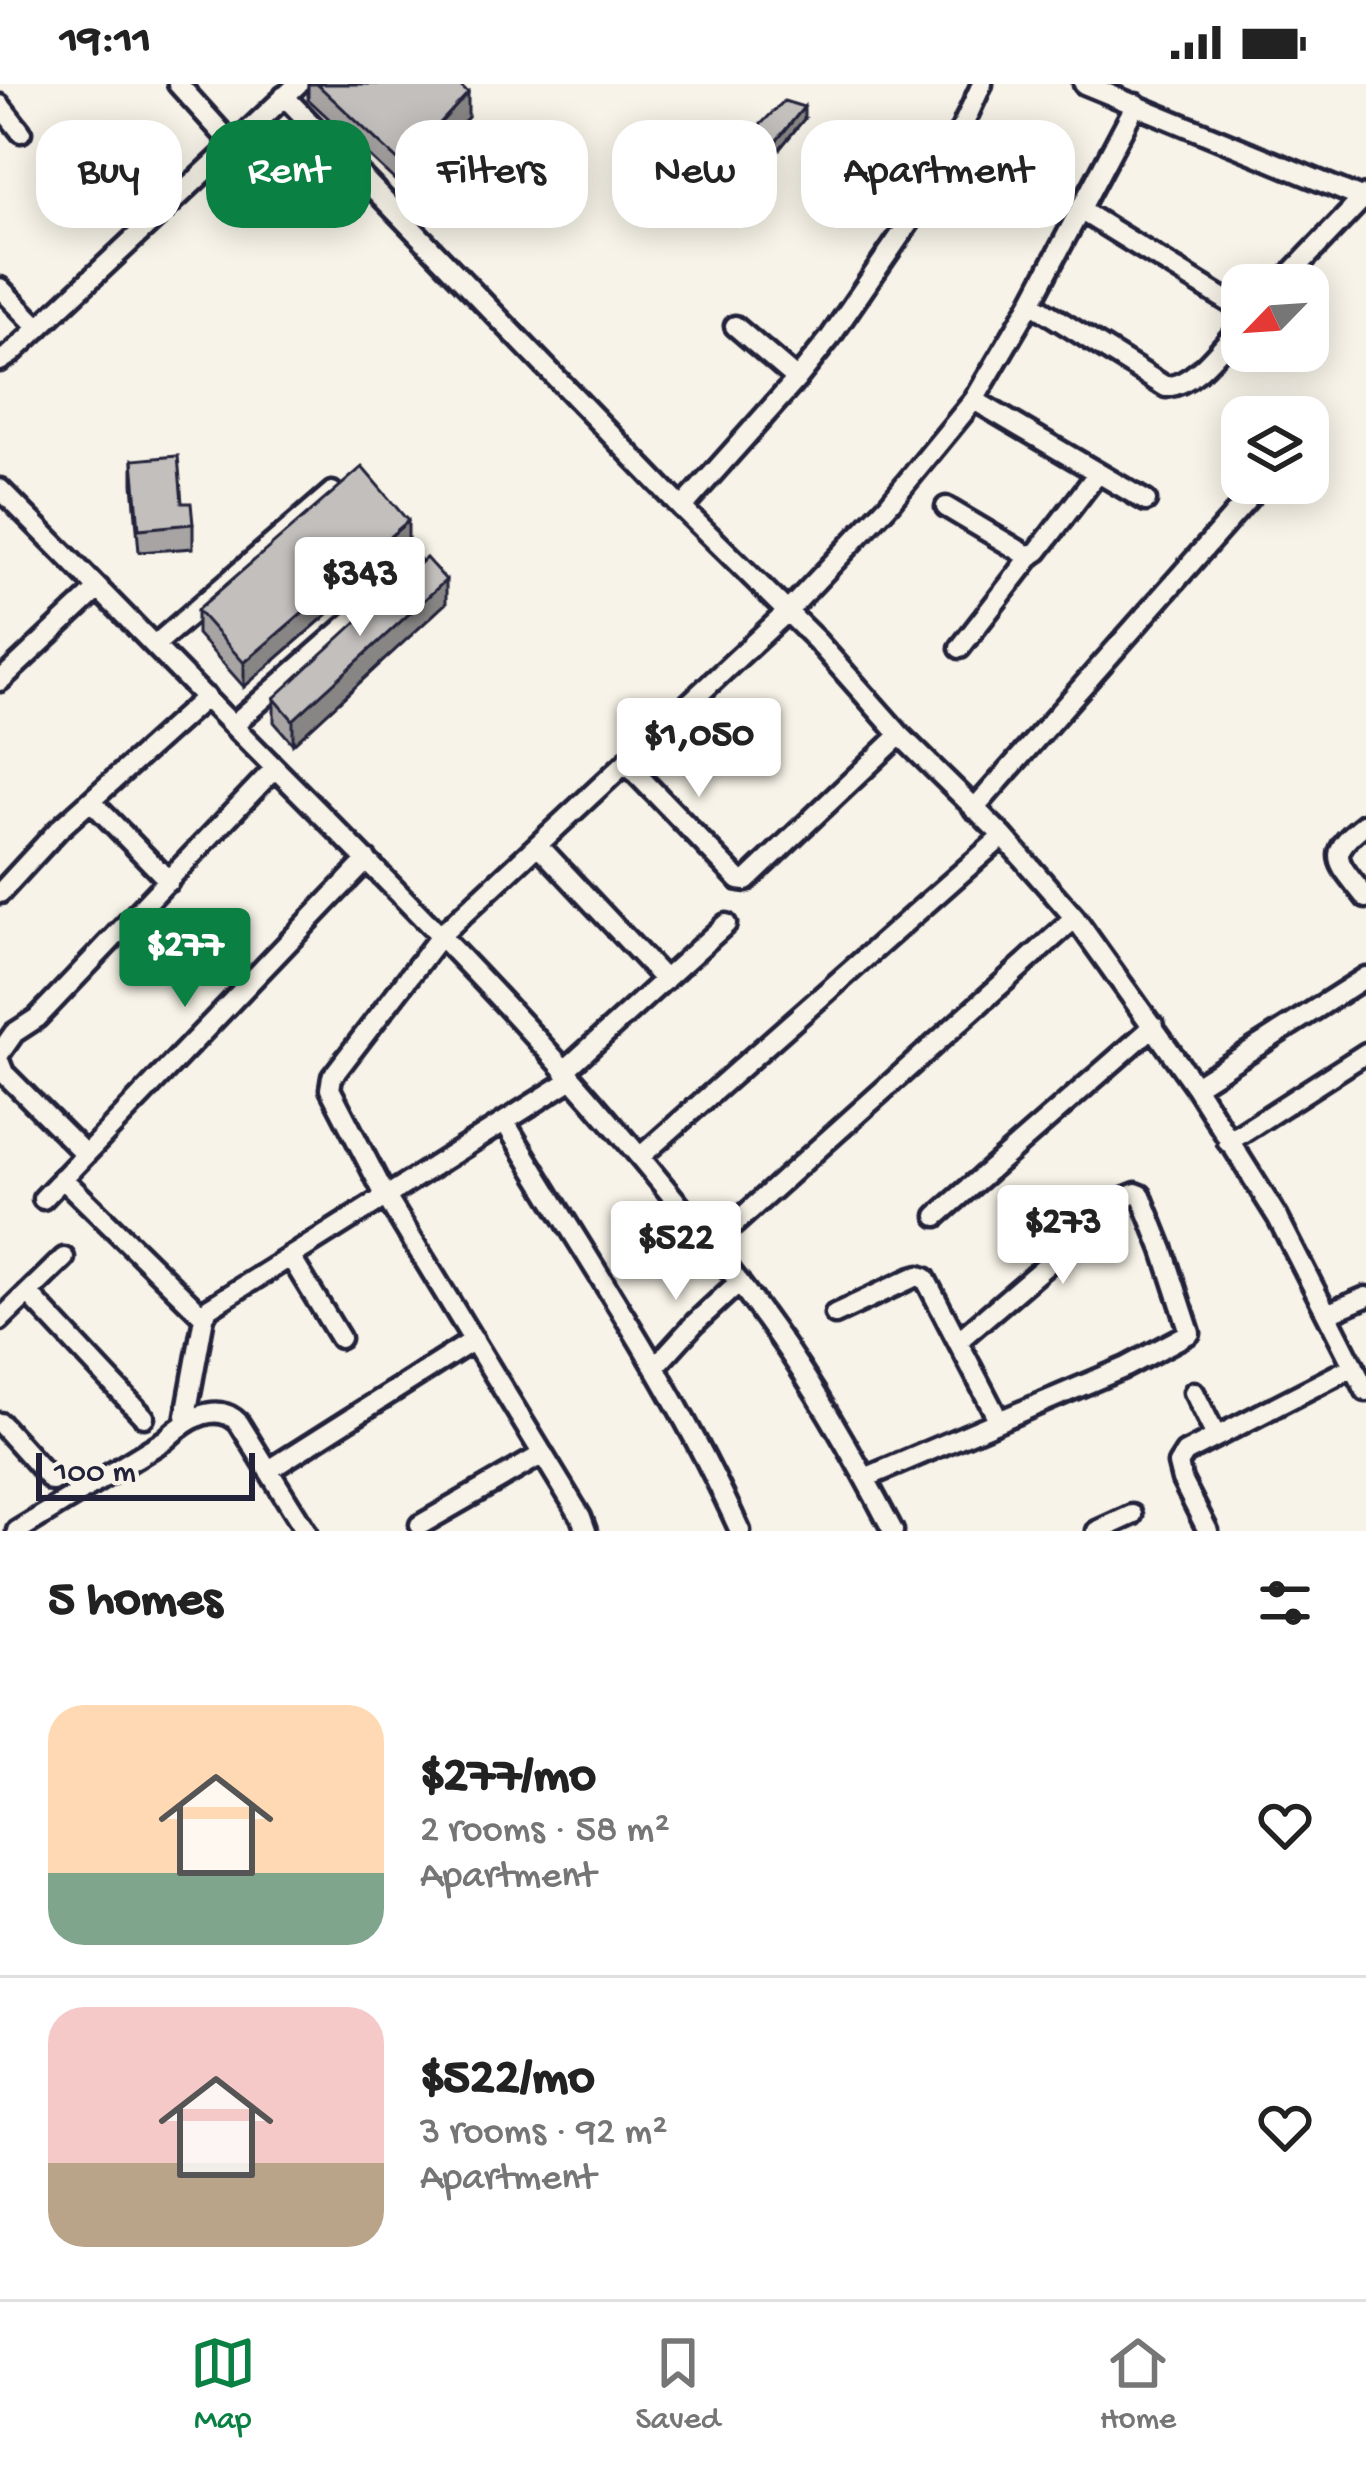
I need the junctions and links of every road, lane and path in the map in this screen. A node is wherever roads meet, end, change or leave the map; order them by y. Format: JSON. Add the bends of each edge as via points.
{"nodes":[{"id":1,"x":178,"y":84,"type":"edge"},
{"id":2,"x":982,"y":84,"type":"edge"},
{"id":3,"x":1084,"y":84,"type":"edge"},
{"id":4,"x":291,"y":90,"type":"edge"},
{"id":5,"x":1136,"y":104,"type":"junction"},
{"id":6,"x":0,"y":105,"type":"edge"},
{"id":7,"x":211,"y":120,"type":"edge"},
{"id":8,"x":261,"y":120,"type":"edge"},
{"id":9,"x":21,"y":132,"type":"dead end"},
{"id":10,"x":206,"y":173,"type":"edge"},
{"id":11,"x":1365,"y":198,"type":"edge"},
{"id":12,"x":1080,"y":211,"type":"junction"},
{"id":13,"x":1301,"y":264,"type":"edge"},
{"id":14,"x":0,"y":288,"type":"edge"},
{"id":15,"x":1221,"y":297,"type":"edge"},
{"id":16,"x":1031,"y":303,"type":"junction"},
{"id":17,"x":735,"y":326,"type":"dead end"},
{"id":18,"x":39,"y":328,"type":"junction"},
{"id":19,"x":1221,"y":347,"type":"edge"},
{"id":20,"x":4,"y":362,"type":"edge"},
{"id":21,"x":797,"y":379,"type":"junction"},
{"id":22,"x":974,"y":400,"type":"junction"},
{"id":23,"x":1098,"y":473,"type":"junction"},
{"id":24,"x":0,"y":489,"type":"edge"},
{"id":25,"x":332,"y":492,"type":"edge"},
{"id":26,"x":1146,"y":501,"type":"dead end"},
{"id":27,"x":1243,"y":504,"type":"edge"},
{"id":28,"x":946,"y":507,"type":"dead end"},
{"id":29,"x":682,"y":508,"type":"junction"},
{"id":30,"x":1032,"y":555,"type":"junction"},
{"id":31,"x":412,"y":568,"type":"edge"},
{"id":32,"x":99,"y":588,"type":"junction"},
{"id":33,"x":786,"y":613,"type":"junction"},
{"id":34,"x":155,"y":645,"type":"junction"},
{"id":35,"x":960,"y":648,"type":"dead end"},
{"id":36,"x":0,"y":681,"type":"edge"},
{"id":37,"x":206,"y":697,"type":"junction"},
{"id":38,"x":233,"y":725,"type":"junction"},
{"id":39,"x":900,"y":736,"type":"junction"},
{"id":40,"x":626,"y":764,"type":"junction"},
{"id":41,"x":275,"y":768,"type":"junction"},
{"id":42,"x":91,"y":801,"type":"junction"},
{"id":43,"x":974,"y":808,"type":"junction"},
{"id":44,"x":1366,"y":823,"type":"edge"},
{"id":45,"x":1003,"y":836,"type":"junction"},
{"id":46,"x":538,"y":845,"type":"junction"},
{"id":47,"x":367,"y":860,"type":"junction"},
{"id":48,"x":169,"y":880,"type":"junction"},
{"id":49,"x":0,"y":893,"type":"edge"},
{"id":50,"x":1366,"y":898,"type":"edge"},
{"id":51,"x":1075,"y":918,"type":"junction"},
{"id":52,"x":726,"y":924,"type":"dead end"},
{"id":53,"x":441,"y":935,"type":"junction"},
{"id":54,"x":1366,"y":977,"type":"edge"},
{"id":55,"x":665,"y":980,"type":"junction"},
{"id":56,"x":1154,"y":1026,"type":"junction"},
{"id":57,"x":0,"y":1053,"type":"edge"},
{"id":58,"x":1366,"y":1053,"type":"edge"},
{"id":59,"x":0,"y":1064,"type":"edge"},
{"id":60,"x":568,"y":1075,"type":"junction"},
{"id":61,"x":1195,"y":1086,"type":"junction"},
{"id":62,"x":505,"y":1122,"type":"junction"},
{"id":63,"x":1228,"y":1142,"type":"junction"},
{"id":64,"x":85,"y":1154,"type":"junction"},
{"id":65,"x":641,"y":1156,"type":"junction"},
{"id":66,"x":62,"y":1178,"type":"junction"},
{"id":67,"x":386,"y":1196,"type":"junction"},
{"id":68,"x":43,"y":1198,"type":"dead end"},
{"id":69,"x":937,"y":1216,"type":"dead end"},
{"id":70,"x":710,"y":1246,"type":"junction"},
{"id":71,"x":290,"y":1256,"type":"junction"},
{"id":72,"x":64,"y":1258,"type":"dead end"},
{"id":73,"x":739,"y":1282,"type":"junction"},
{"id":74,"x":28,"y":1292,"type":"junction"},
{"id":75,"x":1366,"y":1297,"type":"edge"},
{"id":76,"x":1329,"y":1313,"type":"junction"},
{"id":77,"x":835,"y":1314,"type":"dead end"},
{"id":78,"x":204,"y":1317,"type":"junction"},
{"id":79,"x":0,"y":1320,"type":"edge"},
{"id":80,"x":340,"y":1338,"type":"dead end"},
{"id":81,"x":474,"y":1340,"type":"junction"},
{"id":82,"x":958,"y":1341,"type":"junction"},
{"id":83,"x":656,"y":1366,"type":"junction"},
{"id":84,"x":1354,"y":1366,"type":"junction"},
{"id":85,"x":1366,"y":1391,"type":"edge"},
{"id":86,"x":1194,"y":1392,"type":"dead end"},
{"id":87,"x":144,"y":1417,"type":"dead end"},
{"id":88,"x":185,"y":1421,"type":"junction"},
{"id":89,"x":999,"y":1421,"type":"junction"},
{"id":90,"x":0,"y":1423,"type":"edge"},
{"id":91,"x":1216,"y":1436,"type":"junction"},
{"id":92,"x":543,"y":1454,"type":"junction"},
{"id":93,"x":269,"y":1470,"type":"junction"},
{"id":94,"x":865,"y":1478,"type":"junction"},
{"id":95,"x":52,"y":1481,"type":"dead end"},
{"id":96,"x":1132,"y":1515,"type":"dead end"},
{"id":97,"x":420,"y":1525,"type":"dead end"},
{"id":98,"x":17,"y":1531,"type":"edge"},
{"id":99,"x":306,"y":1531,"type":"edge"},
{"id":100,"x":586,"y":1531,"type":"edge"},
{"id":101,"x":740,"y":1531,"type":"edge"},
{"id":102,"x":893,"y":1531,"type":"edge"},
{"id":103,"x":1097,"y":1531,"type":"edge"},
{"id":104,"x":1208,"y":1531,"type":"edge"}],
"edges":[{"from":1,"to":7,"type":"street"},
{"from":2,"to":21,"type":"street","via":[[937,182]]},
{"from":3,"to":5,"type":"street"},
{"from":4,"to":8,"type":"street"},
{"from":4,"to":29,"type":"street"},
{"from":5,"to":11,"type":"street"},
{"from":5,"to":12,"type":"street"},
{"from":6,"to":9,"type":"street"},
{"from":10,"to":18,"type":"street"},
{"from":11,"to":13,"type":"street"},
{"from":12,"to":15,"type":"street"},
{"from":12,"to":16,"type":"street"},
{"from":14,"to":18,"type":"street"},
{"from":16,"to":19,"type":"street","via":[[1166,388],[1193,376]]},
{"from":16,"to":22,"type":"street"},
{"from":17,"to":21,"type":"street"},
{"from":18,"to":20,"type":"street"},
{"from":21,"to":29,"type":"street"},
{"from":22,"to":23,"type":"street"},
{"from":22,"to":33,"type":"street"},
{"from":23,"to":26,"type":"street"},
{"from":23,"to":30,"type":"street"},
{"from":24,"to":32,"type":"street"},
{"from":25,"to":34,"type":"street"},
{"from":27,"to":43,"type":"street"},
{"from":28,"to":30,"type":"street"},
{"from":29,"to":33,"type":"street"},
{"from":30,"to":35,"type":"street"},
{"from":31,"to":38,"type":"street"},
{"from":32,"to":34,"type":"street"},
{"from":32,"to":36,"type":"street"},
{"from":33,"to":39,"type":"street"},
{"from":33,"to":40,"type":"street"},
{"from":34,"to":37,"type":"street"},
{"from":37,"to":38,"type":"street"},
{"from":37,"to":42,"type":"street"},
{"from":38,"to":41,"type":"street"},
{"from":39,"to":40,"type":"street","via":[[746,881]]},
{"from":39,"to":43,"type":"street"},
{"from":40,"to":46,"type":"street"},
{"from":41,"to":47,"type":"street"},
{"from":41,"to":48,"type":"street"},
{"from":42,"to":48,"type":"street"},
{"from":42,"to":49,"type":"street"},
{"from":43,"to":45,"type":"street"},
{"from":44,"to":50,"type":"street","via":[[1338,855]]},
{"from":45,"to":51,"type":"street"},
{"from":45,"to":65,"type":"street"},
{"from":46,"to":53,"type":"street"},
{"from":46,"to":55,"type":"street"},
{"from":47,"to":53,"type":"street"},
{"from":47,"to":64,"type":"street"},
{"from":48,"to":57,"type":"street"},
{"from":51,"to":56,"type":"street"},
{"from":51,"to":70,"type":"street"},
{"from":52,"to":55,"type":"street"},
{"from":53,"to":60,"type":"street"},
{"from":53,"to":67,"type":"street","via":[[332,1077],[330,1089]]},
{"from":54,"to":61,"type":"street"},
{"from":55,"to":60,"type":"street"},
{"from":56,"to":61,"type":"street"},
{"from":56,"to":69,"type":"street"},
{"from":58,"to":63,"type":"street"},
{"from":59,"to":64,"type":"street"},
{"from":60,"to":62,"type":"street"},
{"from":60,"to":65,"type":"street"},
{"from":61,"to":63,"type":"street"},
{"from":62,"to":67,"type":"street"},
{"from":62,"to":83,"type":"street"},
{"from":63,"to":76,"type":"street"},
{"from":64,"to":66,"type":"street"},
{"from":65,"to":70,"type":"street"},
{"from":66,"to":68,"type":"street"},
{"from":66,"to":78,"type":"street"},
{"from":67,"to":71,"type":"street"},
{"from":67,"to":81,"type":"street"},
{"from":70,"to":73,"type":"street"},
{"from":71,"to":78,"type":"street"},
{"from":71,"to":80,"type":"street"},
{"from":72,"to":74,"type":"street"},
{"from":73,"to":83,"type":"street"},
{"from":73,"to":94,"type":"street"},
{"from":74,"to":79,"type":"street"},
{"from":74,"to":87,"type":"street"},
{"from":75,"to":76,"type":"street"},
{"from":76,"to":84,"type":"street"},
{"from":77,"to":82,"type":"street","via":[[919,1276]]},
{"from":78,"to":88,"type":"street"},
{"from":81,"to":92,"type":"street"},
{"from":81,"to":93,"type":"street"},
{"from":82,"to":89,"type":"street"},
{"from":82,"to":89,"type":"street","via":[[1126,1197],[1141,1195],[1190,1333]]},
{"from":83,"to":101,"type":"street"},
{"from":84,"to":85,"type":"street"},
{"from":84,"to":91,"type":"street"},
{"from":86,"to":91,"type":"street"},
{"from":88,"to":93,"type":"street","via":[[233,1416]]},
{"from":88,"to":98,"type":"street"},
{"from":89,"to":94,"type":"street"},
{"from":90,"to":95,"type":"street"},
{"from":91,"to":104,"type":"street","via":[[1178,1464]]},
{"from":92,"to":97,"type":"street"},
{"from":92,"to":100,"type":"street"},
{"from":93,"to":99,"type":"street"},
{"from":94,"to":102,"type":"street"},
{"from":96,"to":103,"type":"street"}]}
